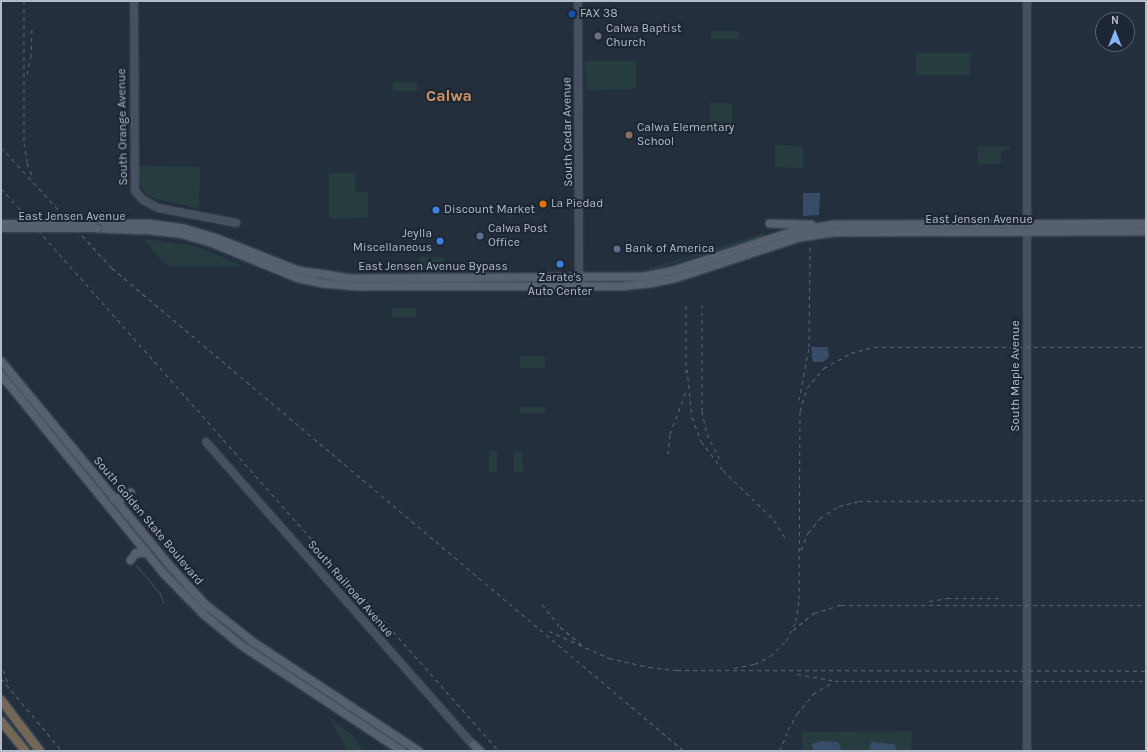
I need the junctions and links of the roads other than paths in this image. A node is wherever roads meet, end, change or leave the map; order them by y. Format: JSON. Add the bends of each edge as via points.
{"nodes":[{"id":1,"x":134,"y":1,"type":"edge"},
{"id":2,"x":578,"y":1,"type":"edge"},
{"id":3,"x":1027,"y":1,"type":"edge"},
{"id":4,"x":1,"y":223,"type":"edge"},
{"id":5,"x":237,"y":223,"type":"dead end"},
{"id":6,"x":769,"y":223,"type":"dead end"},
{"id":7,"x":1028,"y":223,"type":"junction"},
{"id":8,"x":1146,"y":223,"type":"edge"},
{"id":9,"x":95,"y":225,"type":"junction"},
{"id":10,"x":823,"y":225,"type":"junction"},
{"id":11,"x":142,"y":226,"type":"joint"},
{"id":12,"x":1,"y":228,"type":"edge"},
{"id":13,"x":1027,"y":231,"type":"junction"},
{"id":14,"x":1146,"y":231,"type":"edge"},
{"id":15,"x":812,"y":234,"type":"joint"},
{"id":16,"x":579,"y":282,"type":"junction"},
{"id":17,"x":1,"y":361,"type":"edge"},
{"id":18,"x":1,"y":375,"type":"edge"},
{"id":19,"x":206,"y":442,"type":"dead end"},
{"id":20,"x":130,"y":492,"type":"dead end"},
{"id":21,"x":113,"y":498,"type":"junction"},
{"id":22,"x":146,"y":552,"type":"junction"},
{"id":23,"x":130,"y":560,"type":"dead end"},
{"id":24,"x":1,"y":700,"type":"edge"},
{"id":25,"x":1,"y":721,"type":"edge"},
{"id":26,"x":473,"y":744,"type":"joint"},
{"id":27,"x":25,"y":751,"type":"edge"},
{"id":28,"x":40,"y":751,"type":"edge"},
{"id":29,"x":402,"y":751,"type":"edge"},
{"id":30,"x":419,"y":751,"type":"edge"},
{"id":31,"x":479,"y":751,"type":"edge"},
{"id":32,"x":1027,"y":751,"type":"edge"}],
"edges":[{"from":1,"to":5,"type":"street","name":"South Orange Avenue","via":[[135,191],[142,200],[158,208]]},
{"from":2,"to":16,"type":"street","name":"South Cedar Avenue"},
{"from":3,"to":7,"type":"street","name":"South Maple Avenue"},
{"from":4,"to":9,"type":"main road","name":"East Jensen Avenue","bridge":true},
{"from":6,"to":10,"type":"main road"},
{"from":7,"to":8,"type":"main road","name":"East Jensen Avenue"},
{"from":7,"to":10,"type":"main road","name":"East Jensen Avenue"},
{"from":7,"to":13,"type":"street","name":"South Maple Avenue"},
{"from":9,"to":11,"type":"main road","name":"East Jensen Avenue"},
{"from":9,"to":12,"type":"main road","name":"East Jensen Avenue","bridge":true},
{"from":10,"to":16,"type":"main road","name":"East Jensen Avenue Bypass","via":[[792,231],[657,274]]},
{"from":11,"to":16,"type":"main road","name":"East Jensen Avenue Bypass","via":[[198,231],[298,270],[330,276]]},
{"from":13,"to":14,"type":"main road","name":"East Jensen Avenue"},
{"from":13,"to":15,"type":"main road","name":"East Jensen Avenue","via":[[844,231]]},
{"from":13,"to":32,"type":"street","name":"South Maple Avenue"},
{"from":15,"to":16,"type":"main road","name":"East Jensen Avenue Bypass","via":[[667,280],[635,285]]},
{"from":17,"to":21,"type":"main road","name":"South Golden State Boulevard"},
{"from":18,"to":22,"type":"main road","name":"South Golden State Boulevard"},
{"from":19,"to":26,"type":"street","name":"South Railroad Avenue"},
{"from":20,"to":21,"type":"main road","via":[[124,497]]},
{"from":21,"to":30,"type":"main road","name":"South Golden State Boulevard","via":[[182,580],[222,618],[252,641]]},
{"from":22,"to":23,"type":"main road","via":[[135,554]]},
{"from":22,"to":29,"type":"main road","name":"South Golden State Boulevard","via":[[180,592],[225,633]]},
{"from":24,"to":28,"type":"highway"},
{"from":25,"to":27,"type":"highway"},
{"from":26,"to":31,"type":"main road"}]}
